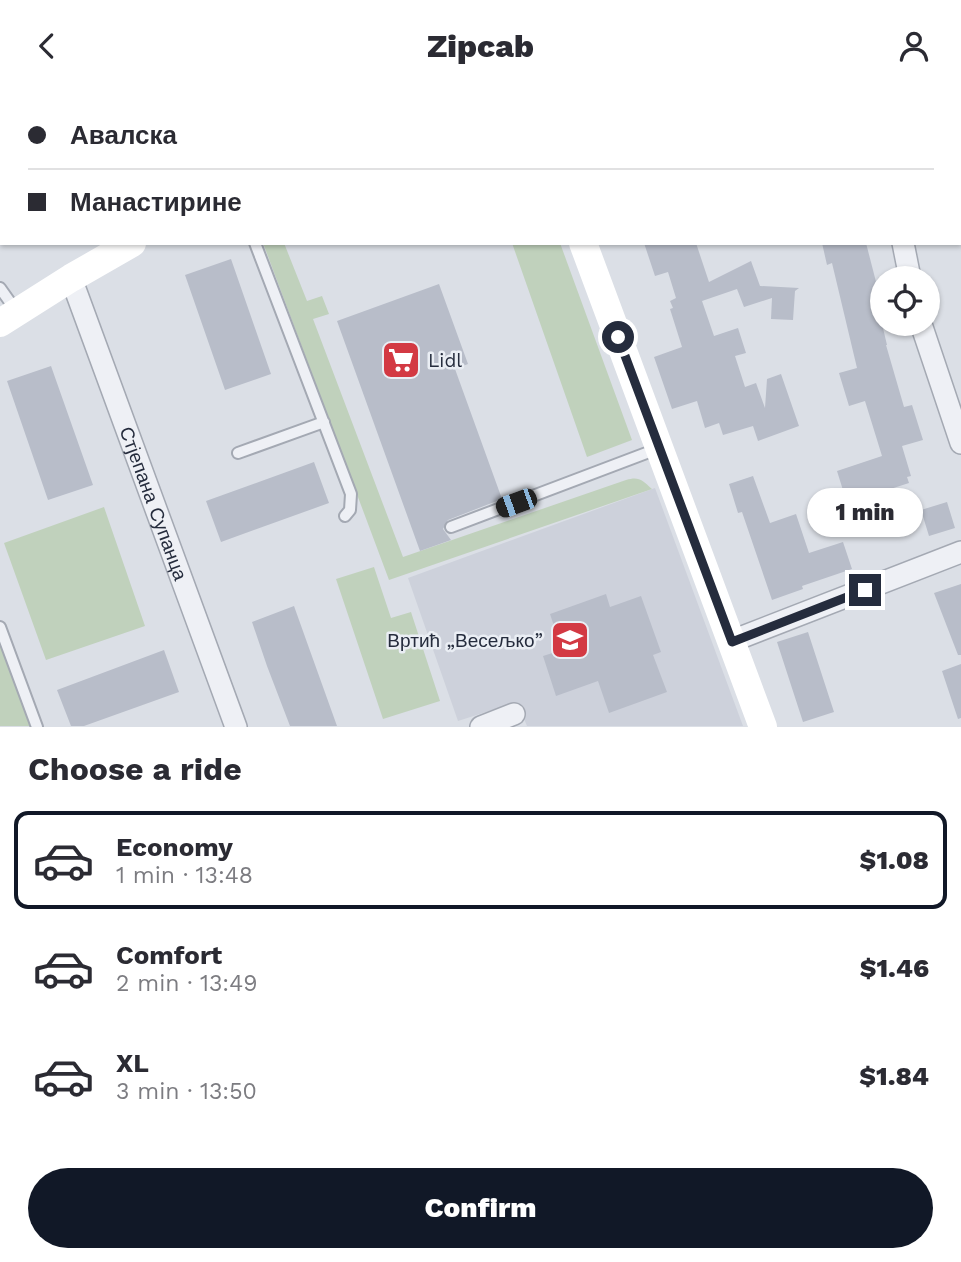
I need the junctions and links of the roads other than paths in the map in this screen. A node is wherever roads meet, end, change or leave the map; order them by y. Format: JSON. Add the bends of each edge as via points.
{"nodes":[{"id":1,"x":129,"y":245,"type":"edge"},
{"id":2,"x":256,"y":245,"type":"edge"},
{"id":3,"x":584,"y":245,"type":"edge"},
{"id":4,"x":902,"y":245,"type":"edge"},
{"id":5,"x":907,"y":266,"type":"edge"},
{"id":6,"x":71,"y":278,"type":"junction"},
{"id":7,"x":0,"y":288,"type":"edge"},
{"id":8,"x":9,"y":317,"type":"edge"},
{"id":9,"x":925,"y":336,"type":"edge"},
{"id":10,"x":324,"y":422,"type":"junction"},
{"id":11,"x":961,"y":443,"type":"edge"},
{"id":12,"x":660,"y":448,"type":"junction"},
{"id":13,"x":238,"y":453,"type":"dead end"},
{"id":14,"x":345,"y":516,"type":"dead end"},
{"id":15,"x":451,"y":527,"type":"dead end"},
{"id":16,"x":961,"y":552,"type":"edge"},
{"id":17,"x":0,"y":627,"type":"edge"},
{"id":18,"x":732,"y":642,"type":"junction"},
{"id":19,"x":514,"y":714,"type":"dead end"},
{"id":20,"x":37,"y":726,"type":"edge"},
{"id":21,"x":236,"y":726,"type":"edge"},
{"id":22,"x":481,"y":726,"type":"edge"},
{"id":23,"x":763,"y":726,"type":"edge"}],
"edges":[{"from":1,"to":6,"type":"main road"},
{"from":2,"to":10,"type":"lane"},
{"from":3,"to":12,"type":"main road"},
{"from":4,"to":5,"type":"street"},
{"from":6,"to":8,"type":"main road"},
{"from":6,"to":21,"type":"street","name":"Стјепана Супанца"},
{"from":7,"to":8,"type":"lane"},
{"from":9,"to":11,"type":"street"},
{"from":10,"to":13,"type":"lane"},
{"from":10,"to":14,"type":"lane","via":[[351,494]]},
{"from":12,"to":15,"type":"lane"},
{"from":12,"to":18,"type":"main road"},
{"from":16,"to":18,"type":"street"},
{"from":17,"to":20,"type":"lane"},
{"from":18,"to":23,"type":"main road"},
{"from":19,"to":22,"type":"street"}]}
